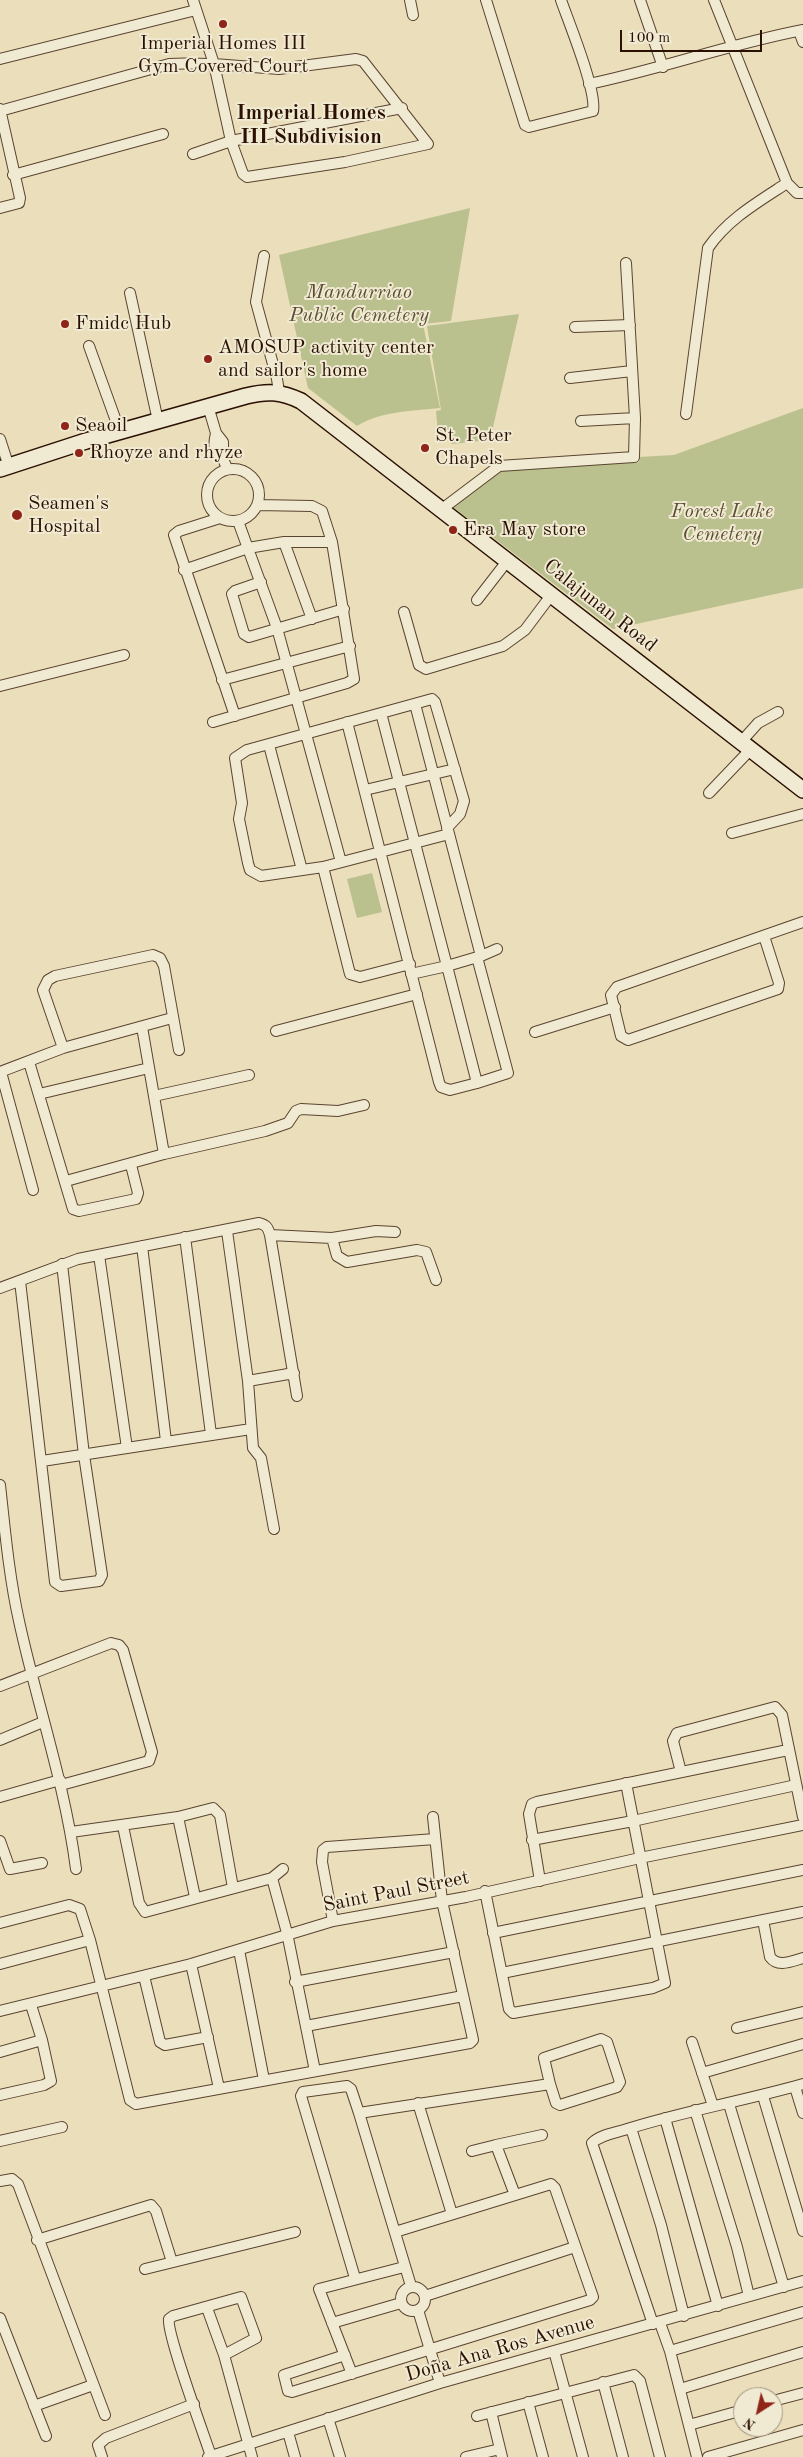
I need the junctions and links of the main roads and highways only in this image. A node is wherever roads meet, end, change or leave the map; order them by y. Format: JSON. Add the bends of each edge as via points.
{"nodes":[{"id":1,"x":4,"y":468,"type":"edge"},
{"id":2,"x":803,"y":790,"type":"edge"}],
"edges":[{"from":1,"to":2,"type":"main road","name":"Calajunan Road","via":[[208,406],[267,391],[279,392],[301,401]]}]}
